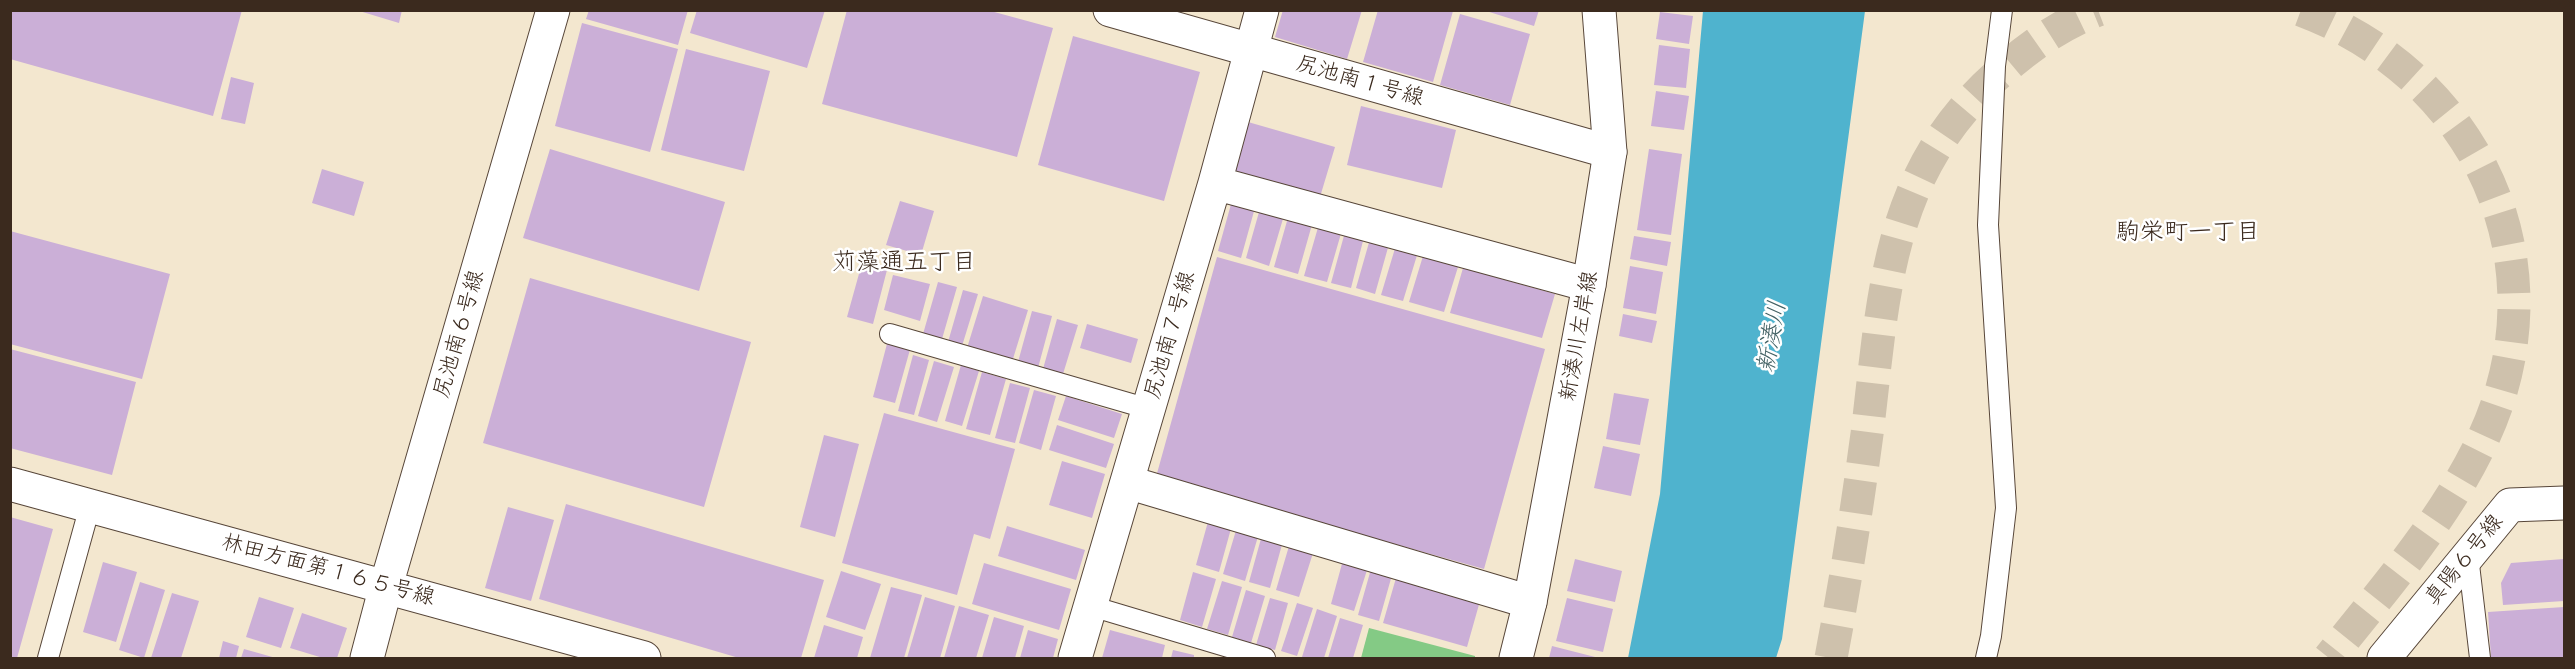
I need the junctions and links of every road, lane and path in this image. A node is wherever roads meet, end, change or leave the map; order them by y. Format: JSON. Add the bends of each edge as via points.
{"nodes":[{"id":1,"x":554,"y":10,"type":"edge"},
{"id":2,"x":1110,"y":10,"type":"edge"},
{"id":3,"x":1262,"y":10,"type":"edge"},
{"id":4,"x":1599,"y":10,"type":"edge"},
{"id":5,"x":2002,"y":10,"type":"edge"},
{"id":6,"x":1252,"y":50,"type":"junction"},
{"id":7,"x":1610,"y":152,"type":"junction"},
{"id":8,"x":1215,"y":183,"type":"junction"},
{"id":9,"x":1589,"y":285,"type":"junction"},
{"id":10,"x":890,"y":334,"type":"dead end"},
{"id":11,"x":1149,"y":409,"type":"junction"},
{"id":12,"x":1127,"y":482,"type":"junction"},
{"id":13,"x":10,"y":484,"type":"edge"},
{"id":14,"x":2565,"y":503,"type":"edge"},
{"id":15,"x":90,"y":506,"type":"junction"},
{"id":16,"x":2468,"y":555,"type":"junction"},
{"id":17,"x":386,"y":586,"type":"junction"},
{"id":18,"x":1530,"y":602,"type":"junction"},
{"id":19,"x":1091,"y":606,"type":"junction"},
{"id":20,"x":48,"y":658,"type":"edge"},
{"id":21,"x":368,"y":658,"type":"edge"},
{"id":22,"x":644,"y":658,"type":"edge"},
{"id":23,"x":1075,"y":658,"type":"edge"},
{"id":24,"x":1265,"y":658,"type":"edge"},
{"id":25,"x":1515,"y":658,"type":"edge"},
{"id":26,"x":1986,"y":658,"type":"edge"},
{"id":27,"x":2384,"y":658,"type":"edge"},
{"id":28,"x":2480,"y":658,"type":"edge"}],
"edges":[{"from":1,"to":17,"type":"street","name":"尻池南６号線"},
{"from":2,"to":6,"type":"street","name":"尻池南１号線"},
{"from":3,"to":6,"type":"street","name":"尻池南７号線"},
{"from":4,"to":7,"type":"street","name":"新湊川左岸線"},
{"from":5,"to":26,"type":"lane","via":[[1995,66],[1988,225],[2006,508]]},
{"from":6,"to":7,"type":"street","name":"尻池南１号線"},
{"from":6,"to":8,"type":"street","name":"尻池南７号線"},
{"from":7,"to":9,"type":"street","name":"新湊川左岸線"},
{"from":8,"to":9,"type":"street"},
{"from":8,"to":11,"type":"street","name":"尻池南７号線"},
{"from":9,"to":18,"type":"street","name":"新湊川左岸線"},
{"from":10,"to":11,"type":"lane"},
{"from":11,"to":12,"type":"street","name":"尻池南７号線"},
{"from":12,"to":18,"type":"street"},
{"from":12,"to":19,"type":"street","name":"尻池南７号線"},
{"from":13,"to":15,"type":"street","name":"林田方面第１６５号線"},
{"from":14,"to":16,"type":"street","name":"真陽６号線","via":[[2510,505]]},
{"from":15,"to":17,"type":"street","name":"林田方面第１６５号線"},
{"from":15,"to":20,"type":"lane"},
{"from":16,"to":27,"type":"street","name":"真陽６号線"},
{"from":16,"to":28,"type":"lane"},
{"from":17,"to":21,"type":"street","name":"尻池南６号線"},
{"from":17,"to":22,"type":"street","name":"林田方面第１６５号線"},
{"from":18,"to":25,"type":"street","name":"新湊川左岸線"},
{"from":19,"to":23,"type":"street","name":"尻池南７号線"},
{"from":19,"to":24,"type":"lane"}]}
